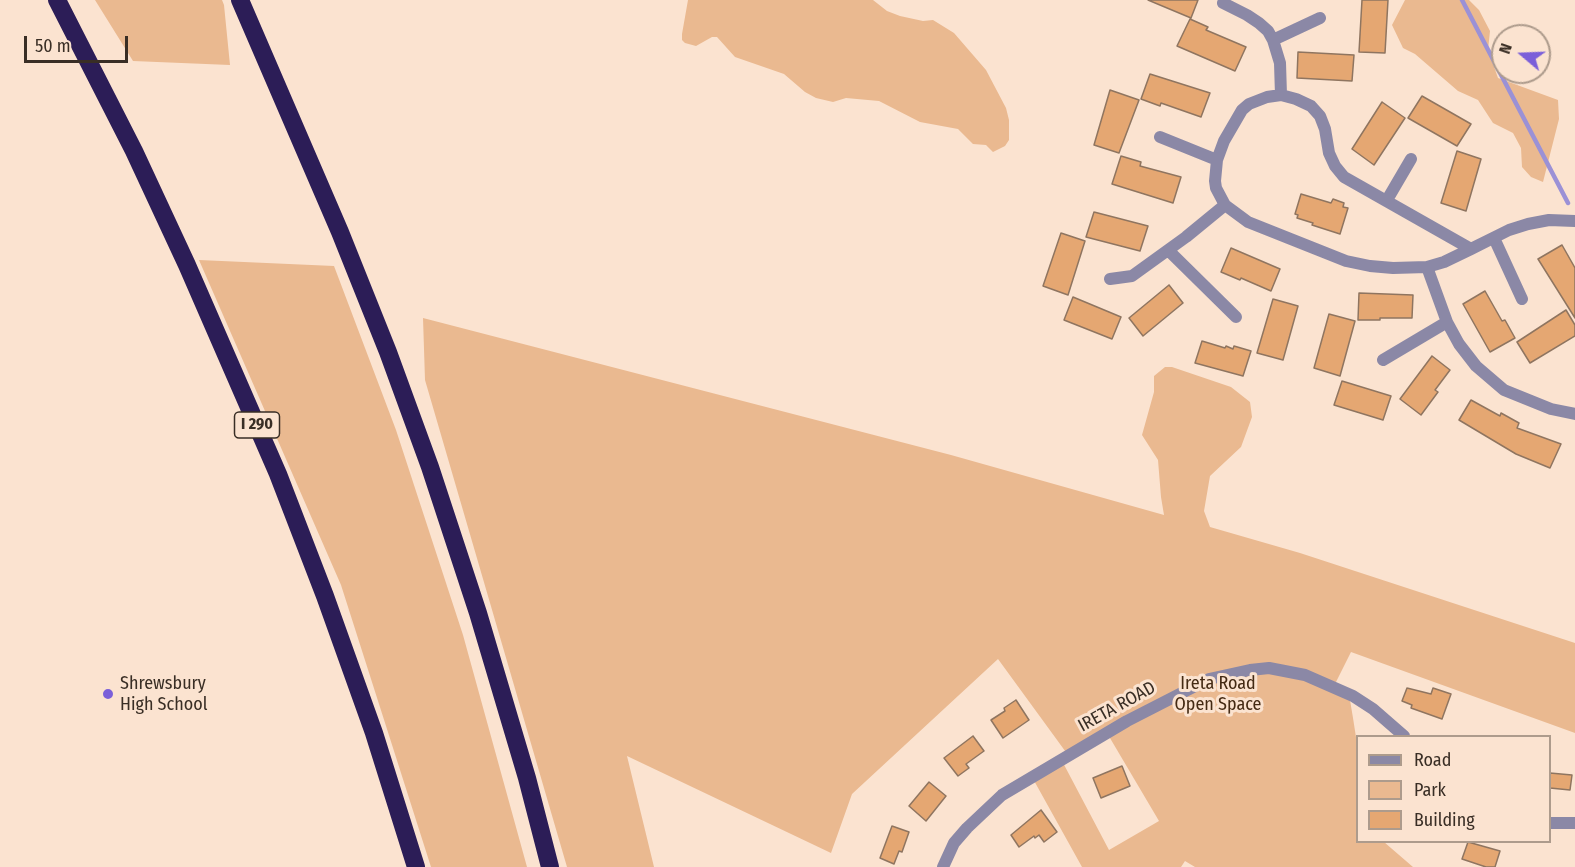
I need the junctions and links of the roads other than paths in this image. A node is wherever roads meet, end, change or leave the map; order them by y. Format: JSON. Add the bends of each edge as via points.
{"nodes":[{"id":1,"x":57,"y":0,"type":"edge"},
{"id":2,"x":240,"y":0,"type":"edge"},
{"id":3,"x":1223,"y":3,"type":"dead end"},
{"id":4,"x":1320,"y":18,"type":"dead end"},
{"id":5,"x":1273,"y":40,"type":"junction"},
{"id":6,"x":1281,"y":95,"type":"junction"},
{"id":7,"x":1160,"y":137,"type":"dead end"},
{"id":8,"x":1411,"y":159,"type":"dead end"},
{"id":9,"x":1217,"y":160,"type":"junction"},
{"id":10,"x":1387,"y":200,"type":"junction"},
{"id":11,"x":1226,"y":205,"type":"junction"},
{"id":12,"x":1575,"y":221,"type":"edge"},
{"id":13,"x":1494,"y":238,"type":"junction"},
{"id":14,"x":1472,"y":249,"type":"junction"},
{"id":15,"x":1168,"y":250,"type":"junction"},
{"id":16,"x":1427,"y":267,"type":"junction"},
{"id":17,"x":1110,"y":279,"type":"dead end"},
{"id":18,"x":1522,"y":299,"type":"dead end"},
{"id":19,"x":1236,"y":317,"type":"dead end"},
{"id":20,"x":1447,"y":322,"type":"junction"},
{"id":21,"x":1383,"y":360,"type":"dead end"},
{"id":22,"x":1575,"y":414,"type":"edge"},
{"id":23,"x":1403,"y":735,"type":"edge"},
{"id":24,"x":1575,"y":822,"type":"edge"},
{"id":25,"x":1551,"y":823,"type":"edge"},
{"id":26,"x":416,"y":867,"type":"edge"},
{"id":27,"x":550,"y":867,"type":"edge"},
{"id":28,"x":943,"y":867,"type":"edge"}],
"edges":[{"from":1,"to":26,"type":"highway","number":"I 290","via":[[187,265],[278,474],[374,733]]},
{"from":2,"to":27,"type":"highway","via":[[340,232],[430,467],[478,613]]},
{"from":3,"to":5,"type":"street","via":[[1259,23]]},
{"from":4,"to":5,"type":"street"},
{"from":5,"to":6,"type":"street","via":[[1280,63]]},
{"from":6,"to":9,"type":"street","via":[[1259,99],[1242,110]]},
{"from":6,"to":10,"type":"street","via":[[1311,106],[1320,116],[1329,153],[1344,177]]},
{"from":7,"to":9,"type":"street"},
{"from":8,"to":10,"type":"street"},
{"from":9,"to":11,"type":"street","via":[[1216,188]]},
{"from":10,"to":14,"type":"street"},
{"from":11,"to":15,"type":"street"},
{"from":11,"to":16,"type":"street","via":[[1248,222],[1346,261],[1393,268]]},
{"from":12,"to":13,"type":"street","via":[[1549,220]]},
{"from":13,"to":14,"type":"street"},
{"from":13,"to":18,"type":"street"},
{"from":14,"to":16,"type":"street"},
{"from":15,"to":17,"type":"street","via":[[1132,276]]},
{"from":15,"to":19,"type":"street"},
{"from":16,"to":20,"type":"street"},
{"from":20,"to":21,"type":"street"},
{"from":20,"to":22,"type":"street","via":[[1476,366],[1502,388],[1551,409]]},
{"from":23,"to":28,"type":"street","name":"IRETA ROAD","via":[[1353,696],[1305,675],[1269,668],[1209,679],[1127,721],[1002,795],[954,843]]},
{"from":24,"to":25,"type":"street"}]}
